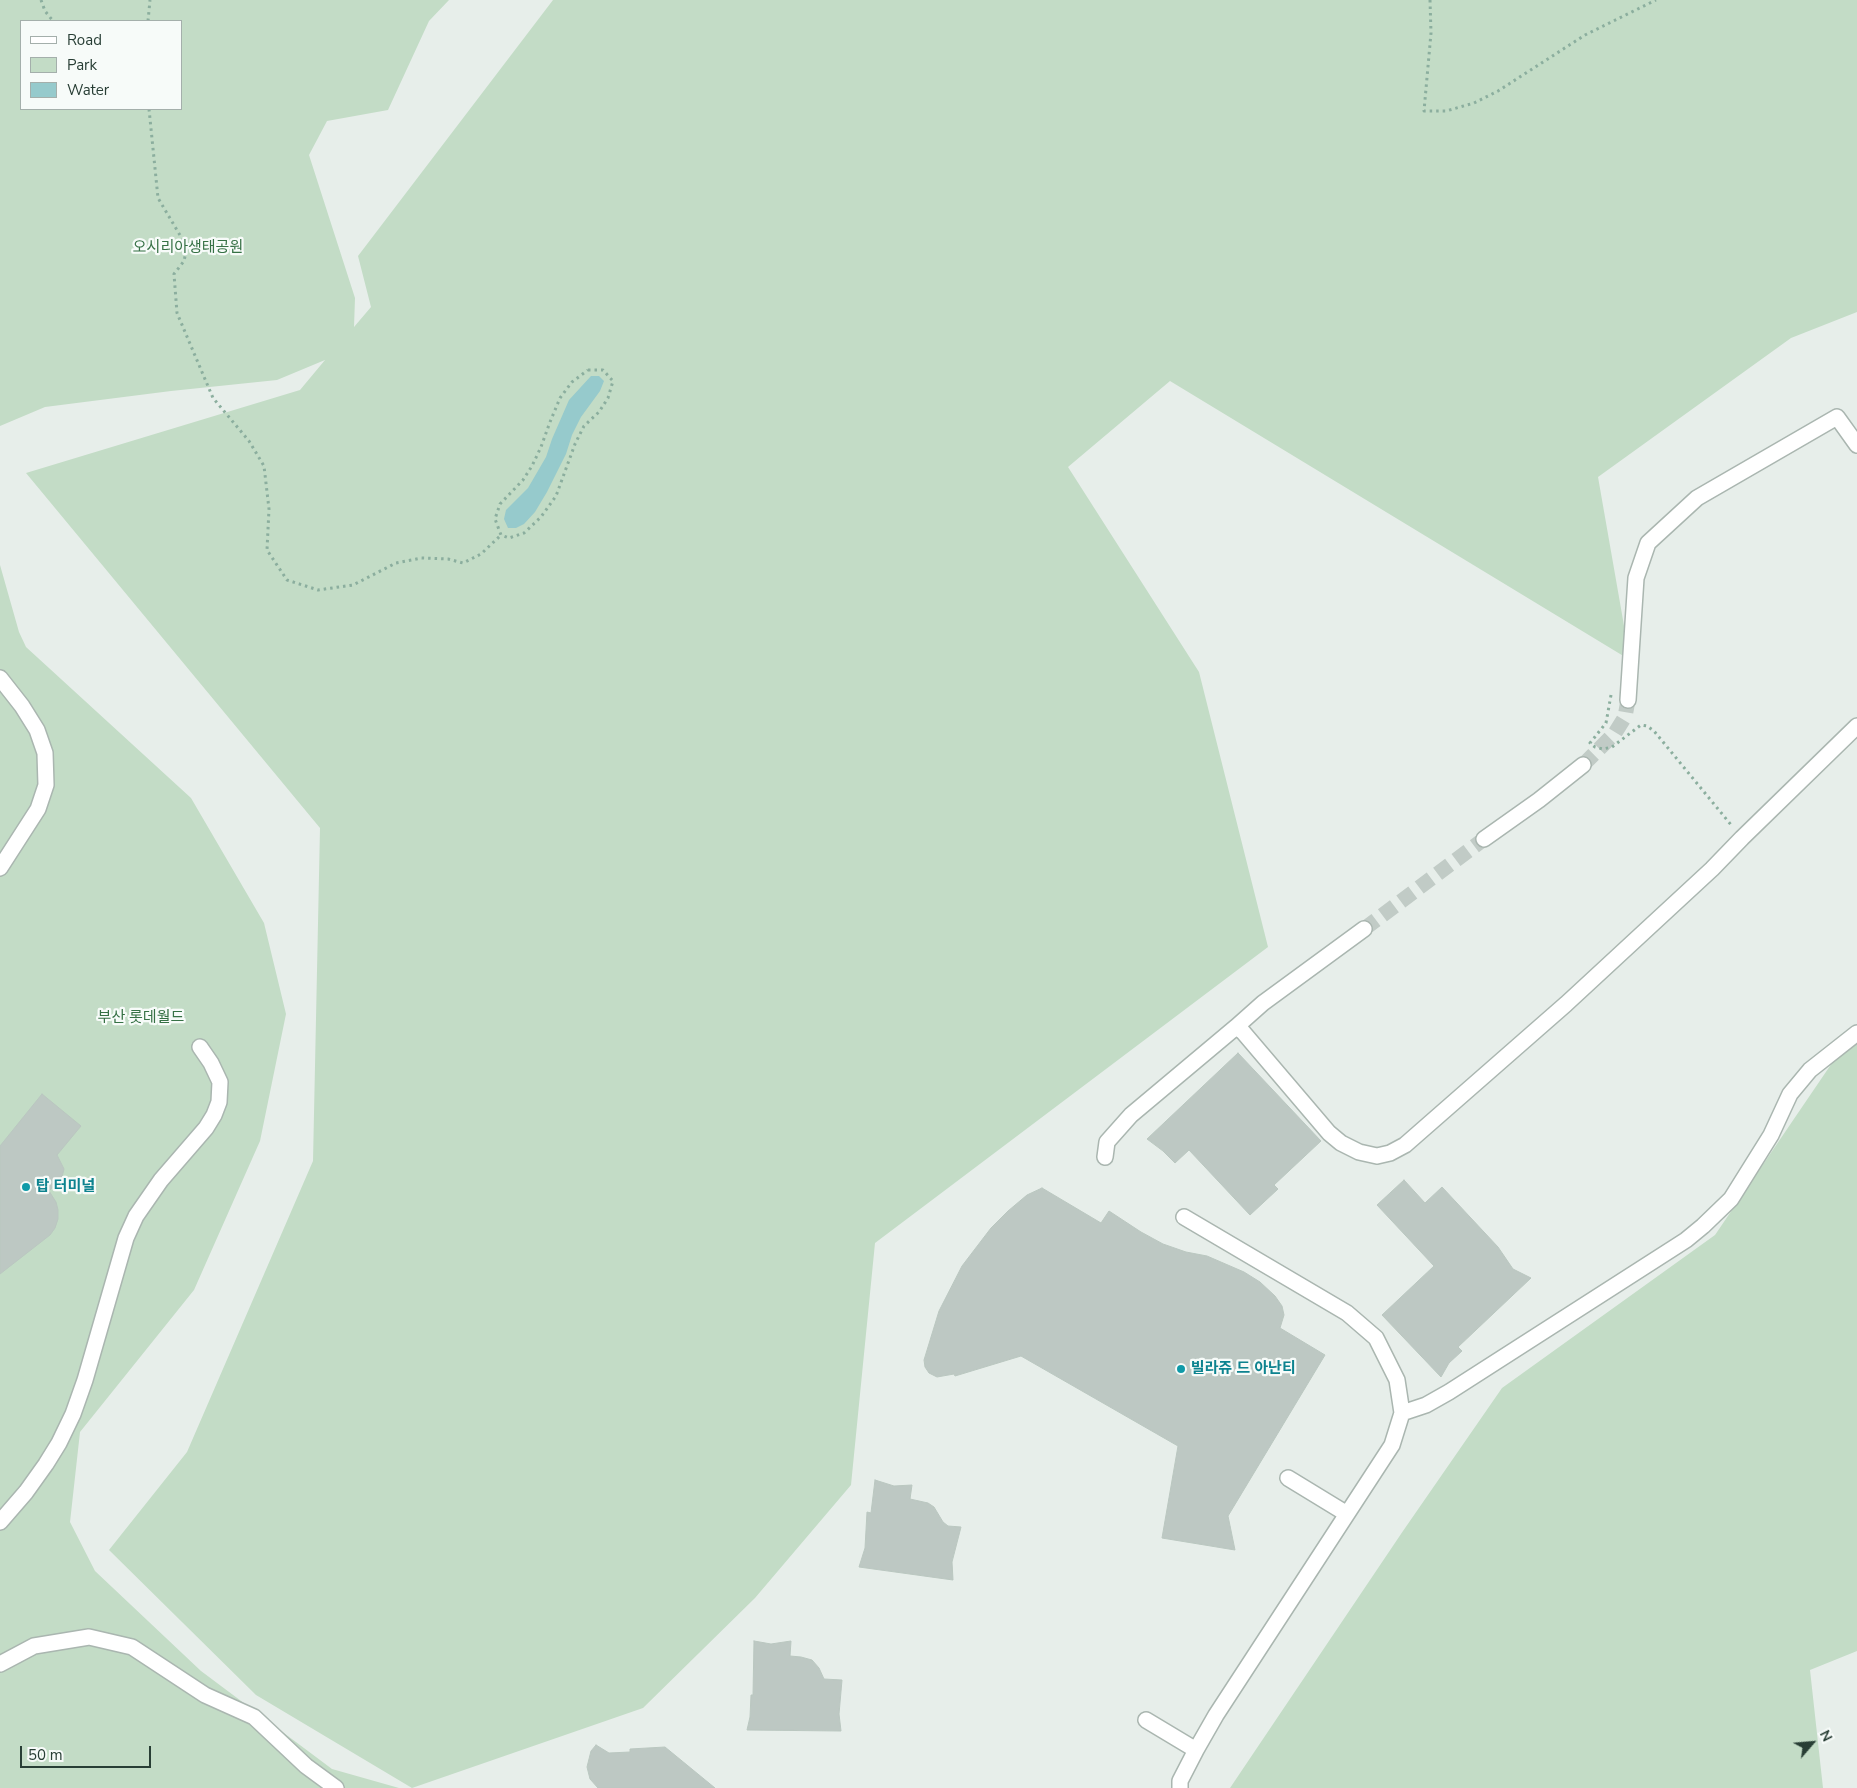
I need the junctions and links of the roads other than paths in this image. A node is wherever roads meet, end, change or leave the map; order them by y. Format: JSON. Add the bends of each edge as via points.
{"nodes":[{"id":1,"x":1857,"y":445,"type":"edge"},
{"id":2,"x":0,"y":678,"type":"edge"},
{"id":3,"x":1628,"y":700,"type":"tunnel mouth"},
{"id":4,"x":1857,"y":726,"type":"edge"},
{"id":5,"x":1583,"y":765,"type":"tunnel mouth"},
{"id":6,"x":1484,"y":838,"type":"tunnel mouth"},
{"id":7,"x":0,"y":868,"type":"edge"},
{"id":8,"x":1364,"y":929,"type":"tunnel mouth"},
{"id":9,"x":1236,"y":1027,"type":"junction"},
{"id":10,"x":1857,"y":1033,"type":"edge"},
{"id":11,"x":200,"y":1047,"type":"dead end"},
{"id":12,"x":1105,"y":1157,"type":"dead end"},
{"id":13,"x":1184,"y":1218,"type":"dead end"},
{"id":14,"x":1402,"y":1413,"type":"junction"},
{"id":15,"x":1288,"y":1478,"type":"dead end"},
{"id":16,"x":1347,"y":1514,"type":"junction"},
{"id":17,"x":0,"y":1522,"type":"edge"},
{"id":18,"x":0,"y":1664,"type":"edge"},
{"id":19,"x":1146,"y":1720,"type":"dead end"},
{"id":20,"x":1196,"y":1750,"type":"junction"},
{"id":21,"x":336,"y":1788,"type":"edge"},
{"id":22,"x":1180,"y":1788,"type":"edge"}],
"edges":[{"from":1,"to":3,"type":"lane","via":[[1837,417],[1697,498],[1648,543],[1636,578]]},
{"from":2,"to":7,"type":"lane","via":[[37,730],[45,753],[46,785],[38,809]]},
{"from":4,"to":9,"type":"lane","via":[[1712,869],[1566,1004],[1405,1145],[1390,1154],[1377,1156],[1359,1152],[1341,1143]]},
{"from":5,"to":6,"type":"lane"},
{"from":8,"to":9,"type":"lane","via":[[1263,1003]]},
{"from":9,"to":12,"type":"lane","via":[[1131,1115],[1107,1142]]},
{"from":10,"to":14,"type":"lane","via":[[1810,1070],[1790,1094],[1772,1135],[1731,1199],[1703,1226],[1449,1392]]},
{"from":11,"to":17,"type":"lane","via":[[220,1082],[219,1102],[214,1115],[136,1216],[126,1238],[73,1414],[46,1464]]},
{"from":13,"to":14,"type":"lane","via":[[1347,1313],[1376,1338],[1397,1380]]},
{"from":14,"to":16,"type":"lane","via":[[1392,1445]]},
{"from":15,"to":16,"type":"lane"},
{"from":16,"to":20,"type":"lane"},
{"from":18,"to":21,"type":"lane","via":[[34,1646],[89,1637],[132,1647],[205,1695],[254,1717],[306,1766]]},
{"from":19,"to":20,"type":"lane"},
{"from":20,"to":22,"type":"lane","via":[[1180,1781]]}]}
